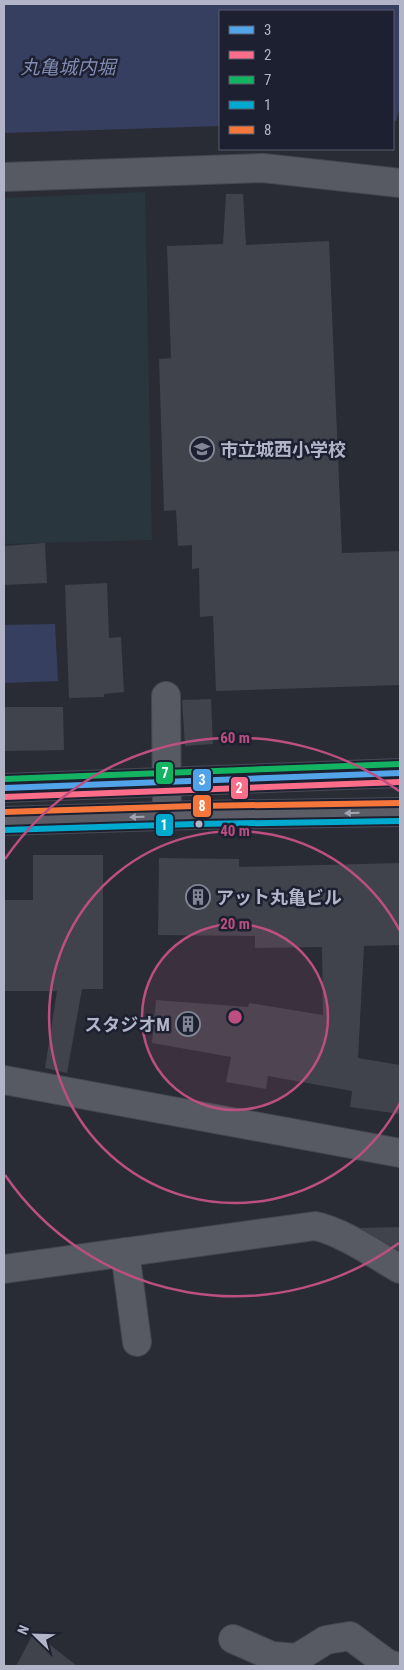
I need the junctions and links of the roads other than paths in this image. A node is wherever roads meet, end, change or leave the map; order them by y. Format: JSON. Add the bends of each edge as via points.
{"nodes":[{"id":1,"x":4,"y":177,"type":"edge"},
{"id":2,"x":400,"y":183,"type":"edge"},
{"id":3,"x":166,"y":696,"type":"dead end"},
{"id":4,"x":400,"y":773,"type":"edge"},
{"id":5,"x":167,"y":782,"type":"junction"},
{"id":6,"x":4,"y":788,"type":"edge"},
{"id":7,"x":400,"y":812,"type":"edge"},
{"id":8,"x":167,"y":816,"type":"junction"},
{"id":9,"x":4,"y":821,"type":"edge"},
{"id":10,"x":4,"y":1080,"type":"edge"},
{"id":11,"x":400,"y":1153,"type":"edge"},
{"id":12,"x":125,"y":1252,"type":"junction"},
{"id":13,"x":400,"y":1268,"type":"edge"},
{"id":14,"x":4,"y":1269,"type":"edge"},
{"id":15,"x":137,"y":1342,"type":"dead end"},
{"id":16,"x":233,"y":1639,"type":"dead end"},
{"id":17,"x":395,"y":1666,"type":"edge"}],
"edges":[{"from":1,"to":2,"type":"street","via":[[262,168]]},
{"from":3,"to":5,"type":"street"},
{"from":4,"to":5,"type":"main road"},
{"from":5,"to":6,"type":"main road"},
{"from":5,"to":8,"type":"street"},
{"from":7,"to":8,"type":"main road","one_way":true},
{"from":8,"to":9,"type":"main road","one_way":true},
{"from":10,"to":11,"type":"street"},
{"from":12,"to":13,"type":"street","via":[[314,1226],[339,1235]]},
{"from":12,"to":14,"type":"street"},
{"from":12,"to":15,"type":"street"},
{"from":16,"to":17,"type":"street","via":[[272,1656],[297,1658],[326,1640],[350,1636]]}]}
